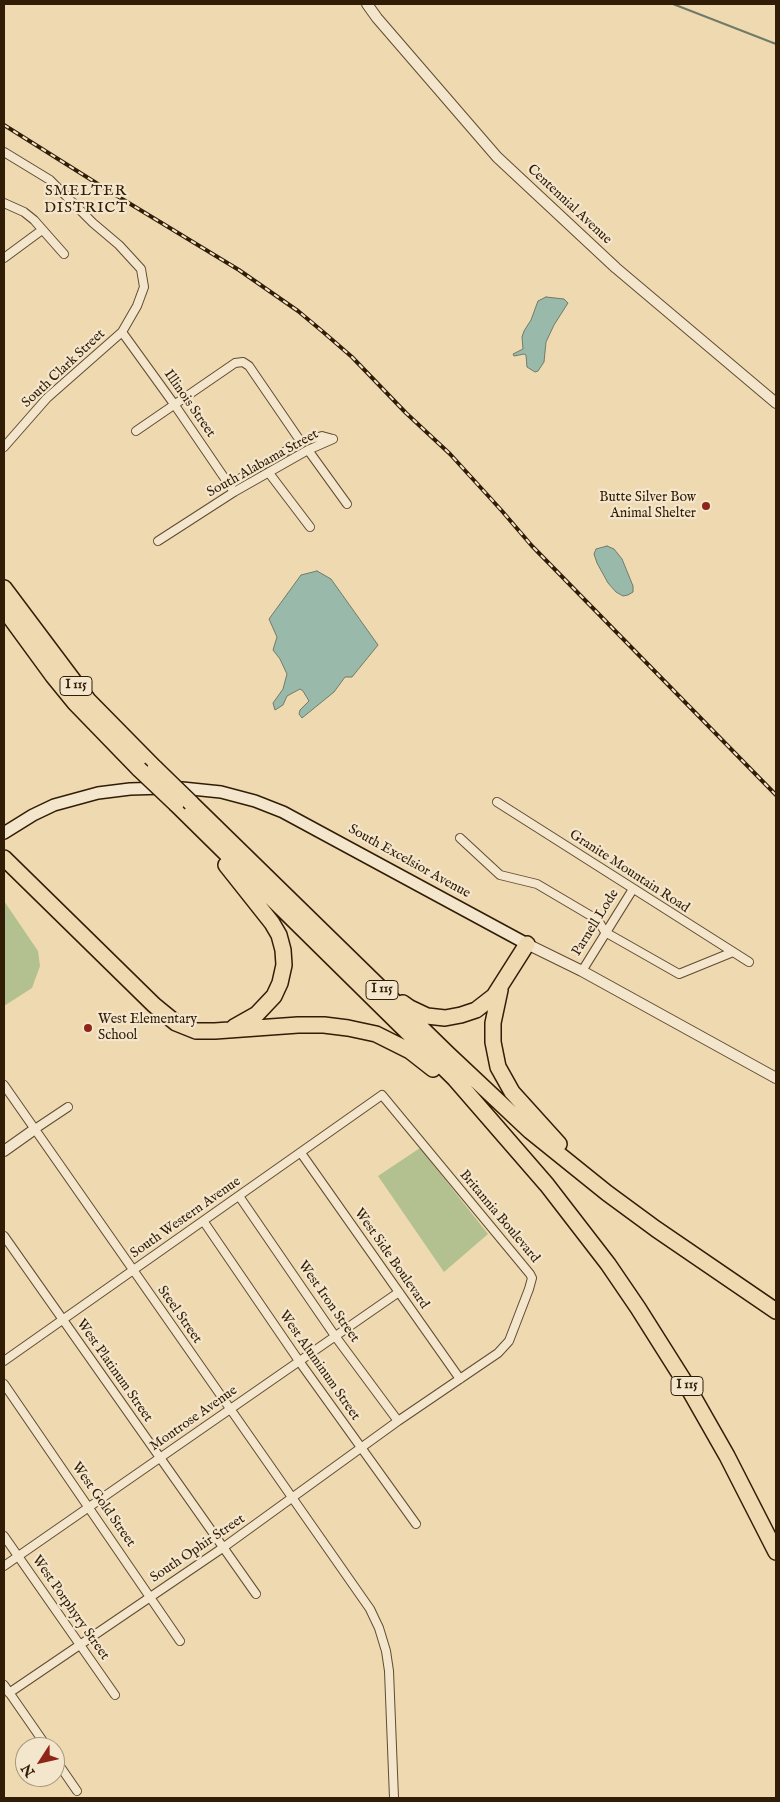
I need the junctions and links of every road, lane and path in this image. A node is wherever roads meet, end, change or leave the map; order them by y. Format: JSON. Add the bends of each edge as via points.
{"nodes":[{"id":1,"x":367,"y":4,"type":"edge"},
{"id":2,"x":4,"y":152,"type":"edge"},
{"id":3,"x":4,"y":202,"type":"edge"},
{"id":4,"x":42,"y":230,"type":"junction"},
{"id":5,"x":64,"y":254,"type":"dead end"},
{"id":6,"x":4,"y":258,"type":"edge"},
{"id":7,"x":122,"y":332,"type":"junction"},
{"id":8,"x":174,"y":404,"type":"junction"},
{"id":9,"x":776,"y":404,"type":"edge"},
{"id":10,"x":136,"y":431,"type":"dead end"},
{"id":11,"x":301,"y":442,"type":"junction"},
{"id":12,"x":4,"y":448,"type":"edge"},
{"id":13,"x":308,"y":450,"type":"junction"},
{"id":14,"x":269,"y":473,"type":"junction"},
{"id":15,"x":229,"y":485,"type":"junction"},
{"id":16,"x":234,"y":492,"type":"junction"},
{"id":17,"x":347,"y":504,"type":"dead end"},
{"id":18,"x":310,"y":527,"type":"dead end"},
{"id":19,"x":158,"y":541,"type":"dead end"},
{"id":20,"x":4,"y":588,"type":"edge"},
{"id":21,"x":4,"y":609,"type":"edge"},
{"id":22,"x":497,"y":802,"type":"dead end"},
{"id":23,"x":181,"y":804,"type":"junction"},
{"id":24,"x":4,"y":833,"type":"edge"},
{"id":25,"x":460,"y":838,"type":"dead end"},
{"id":26,"x":4,"y":858,"type":"edge"},
{"id":27,"x":633,"y":888,"type":"junction"},
{"id":28,"x":322,"y":931,"type":"junction"},
{"id":29,"x":605,"y":932,"type":"junction"},
{"id":30,"x":527,"y":944,"type":"junction"},
{"id":31,"x":733,"y":952,"type":"junction"},
{"id":32,"x":749,"y":962,"type":"dead end"},
{"id":33,"x":582,"y":971,"type":"junction"},
{"id":34,"x":501,"y":986,"type":"junction"},
{"id":35,"x":224,"y":1031,"type":"junction"},
{"id":36,"x":776,"y":1078,"type":"edge"},
{"id":37,"x":4,"y":1085,"type":"edge"},
{"id":38,"x":382,"y":1095,"type":"joint"},
{"id":39,"x":68,"y":1107,"type":"dead end"},
{"id":40,"x":35,"y":1130,"type":"junction"},
{"id":41,"x":507,"y":1140,"type":"junction"},
{"id":42,"x":4,"y":1151,"type":"edge"},
{"id":43,"x":301,"y":1153,"type":"junction"},
{"id":44,"x":607,"y":1193,"type":"junction"},
{"id":45,"x":240,"y":1196,"type":"junction"},
{"id":46,"x":204,"y":1222,"type":"junction"},
{"id":47,"x":4,"y":1236,"type":"edge"},
{"id":48,"x":133,"y":1271,"type":"junction"},
{"id":49,"x":399,"y":1292,"type":"junction"},
{"id":50,"x":776,"y":1311,"type":"edge"},
{"id":51,"x":63,"y":1320,"type":"junction"},
{"id":52,"x":336,"y":1336,"type":"junction"},
{"id":53,"x":4,"y":1361,"type":"edge"},
{"id":54,"x":299,"y":1361,"type":"junction"},
{"id":55,"x":460,"y":1379,"type":"junction"},
{"id":56,"x":4,"y":1384,"type":"edge"},
{"id":57,"x":229,"y":1410,"type":"junction"},
{"id":58,"x":398,"y":1421,"type":"junction"},
{"id":59,"x":362,"y":1448,"type":"junction"},
{"id":60,"x":159,"y":1458,"type":"junction"},
{"id":61,"x":292,"y":1499,"type":"junction"},
{"id":62,"x":89,"y":1506,"type":"junction"},
{"id":63,"x":416,"y":1524,"type":"dead end"},
{"id":64,"x":4,"y":1536,"type":"edge"},
{"id":65,"x":224,"y":1547,"type":"junction"},
{"id":66,"x":776,"y":1552,"type":"edge"},
{"id":67,"x":18,"y":1556,"type":"junction"},
{"id":68,"x":4,"y":1566,"type":"edge"},
{"id":69,"x":256,"y":1594,"type":"dead end"},
{"id":70,"x":151,"y":1596,"type":"junction"},
{"id":71,"x":180,"y":1641,"type":"dead end"},
{"id":72,"x":81,"y":1645,"type":"junction"},
{"id":73,"x":4,"y":1685,"type":"edge"},
{"id":74,"x":9,"y":1693,"type":"junction"},
{"id":75,"x":115,"y":1695,"type":"dead end"},
{"id":76,"x":40,"y":1737,"type":"edge"},
{"id":77,"x":65,"y":1774,"type":"edge"},
{"id":78,"x":77,"y":1791,"type":"dead end"},
{"id":79,"x":394,"y":1798,"type":"edge"}],
"edges":[{"from":1,"to":9,"type":"street","name":"Centennial Avenue","via":[[497,157],[616,268]]},
{"from":2,"to":7,"type":"street","name":"South Clark Street","via":[[50,180],[141,269],[144,287]]},
{"from":3,"to":4,"type":"street","via":[[24,212]]},
{"from":4,"to":5,"type":"street"},
{"from":4,"to":6,"type":"street"},
{"from":7,"to":8,"type":"street","name":"Illinois Street"},
{"from":7,"to":12,"type":"street","name":"South Clark Street","via":[[46,398]]},
{"from":8,"to":10,"type":"street"},
{"from":8,"to":11,"type":"street","via":[[235,363],[243,362],[250,366]]},
{"from":8,"to":15,"type":"street","name":"Illinois Street"},
{"from":11,"to":13,"type":"street","name":"South Alabama Street","via":[[322,436],[333,439]]},
{"from":11,"to":15,"type":"street","name":"South Alabama Street"},
{"from":13,"to":14,"type":"street","name":"South Alabama Street"},
{"from":13,"to":17,"type":"street"},
{"from":14,"to":16,"type":"street","name":"South Alabama Street"},
{"from":14,"to":18,"type":"street"},
{"from":15,"to":16,"type":"street","name":"Illinois Street"},
{"from":16,"to":19,"type":"street","name":"South Alabama Street"},
{"from":20,"to":23,"type":"highway","number":"I 115","bridge":true,"via":[[83,694],[155,768]]},
{"from":21,"to":23,"type":"highway","number":"I 115","bridge":true,"via":[[70,696],[106,736]]},
{"from":22,"to":27,"type":"street","name":"Granite Mountain Road"},
{"from":23,"to":28,"type":"highway","number":"I 115"},
{"from":23,"to":35,"type":"highway","via":[[264,912],[283,950],[284,964],[274,996],[257,1014]]},
{"from":23,"to":41,"type":"highway","number":"I 115","via":[[444,1068]]},
{"from":24,"to":30,"type":"main road","name":"South Excelsior Avenue","via":[[54,805],[98,793],[140,788],[221,792],[283,812]]},
{"from":25,"to":29,"type":"street","via":[[500,875],[537,884],[598,920]]},
{"from":26,"to":35,"type":"highway","via":[[176,1023],[196,1031]]},
{"from":27,"to":29,"type":"street","name":"Parnell Lode"},
{"from":27,"to":31,"type":"street","name":"Granite Mountain Road"},
{"from":28,"to":34,"type":"highway","via":[[393,995],[427,1016],[445,1018],[476,1010]]},
{"from":28,"to":44,"type":"highway","number":"I 115","via":[[491,1095]]},
{"from":29,"to":31,"type":"street","via":[[679,974]]},
{"from":29,"to":33,"type":"street","name":"Parnell Lode"},
{"from":30,"to":33,"type":"street","name":"South Excelsior Avenue"},
{"from":30,"to":34,"type":"highway"},
{"from":31,"to":32,"type":"street","name":"Granite Mountain Road"},
{"from":33,"to":36,"type":"street","name":"South Excelsior Avenue"},
{"from":34,"to":44,"type":"highway","via":[[492,1042],[502,1077],[524,1107]]},
{"from":35,"to":41,"type":"highway","via":[[324,1025],[376,1034],[426,1062]]},
{"from":37,"to":40,"type":"street","name":"Steel Street"},
{"from":38,"to":43,"type":"street","name":"South Western Avenue"},
{"from":38,"to":55,"type":"street","name":"Britannia Boulevard","via":[[532,1278],[506,1346]]},
{"from":39,"to":40,"type":"street"},
{"from":40,"to":42,"type":"street"},
{"from":40,"to":48,"type":"street","name":"Steel Street"},
{"from":41,"to":66,"type":"highway","number":"I 115","via":[[548,1185],[638,1308],[727,1456]]},
{"from":43,"to":45,"type":"street","name":"South Western Avenue"},
{"from":43,"to":49,"type":"street","name":"West Side Boulevard"},
{"from":44,"to":50,"type":"highway","number":"I 115"},
{"from":45,"to":46,"type":"street","name":"South Western Avenue"},
{"from":45,"to":52,"type":"street","name":"West Iron Street"},
{"from":46,"to":48,"type":"street","name":"South Western Avenue"},
{"from":46,"to":54,"type":"street","name":"West Aluminum Street"},
{"from":47,"to":51,"type":"street","name":"West Platinum Street"},
{"from":48,"to":51,"type":"street","name":"South Western Avenue"},
{"from":48,"to":57,"type":"street","name":"Steel Street"},
{"from":49,"to":52,"type":"street","name":"Montrose Avenue"},
{"from":49,"to":55,"type":"street","name":"West Side Boulevard"},
{"from":51,"to":53,"type":"street","name":"South Western Avenue"},
{"from":51,"to":60,"type":"street","name":"West Platinum Street"},
{"from":52,"to":54,"type":"street","name":"Montrose Avenue"},
{"from":52,"to":58,"type":"street","name":"West Iron Street"},
{"from":54,"to":57,"type":"street","name":"Montrose Avenue"},
{"from":54,"to":59,"type":"street","name":"West Aluminum Street"},
{"from":55,"to":58,"type":"street","name":"South Ophir Street"},
{"from":56,"to":62,"type":"street","name":"West Gold Street"},
{"from":57,"to":60,"type":"street","name":"Montrose Avenue"},
{"from":57,"to":61,"type":"street","name":"Steel Street"},
{"from":58,"to":59,"type":"street","name":"South Ophir Street"},
{"from":59,"to":61,"type":"street","name":"South Ophir Street"},
{"from":59,"to":63,"type":"street","name":"West Aluminum Street"},
{"from":60,"to":62,"type":"street","name":"Montrose Avenue"},
{"from":60,"to":65,"type":"street","name":"West Platinum Street"},
{"from":61,"to":65,"type":"street","name":"South Ophir Street"},
{"from":61,"to":79,"type":"street","name":"Steel Street","via":[[370,1609],[379,1628],[389,1670]]},
{"from":62,"to":67,"type":"street","name":"Montrose Avenue"},
{"from":62,"to":70,"type":"street","name":"West Gold Street"},
{"from":64,"to":67,"type":"street","name":"West Porphyry Street"},
{"from":65,"to":69,"type":"street","name":"West Platinum Street"},
{"from":65,"to":70,"type":"street","name":"South Ophir Street"},
{"from":67,"to":68,"type":"street","name":"Montrose Avenue"},
{"from":67,"to":72,"type":"street","name":"West Porphyry Street"},
{"from":70,"to":71,"type":"street","name":"West Gold Street"},
{"from":70,"to":72,"type":"street","name":"South Ophir Street"},
{"from":72,"to":74,"type":"street","name":"South Ophir Street"},
{"from":72,"to":75,"type":"street","name":"West Porphyry Street"},
{"from":73,"to":74,"type":"street"},
{"from":74,"to":76,"type":"street"},
{"from":77,"to":78,"type":"street"}]}
